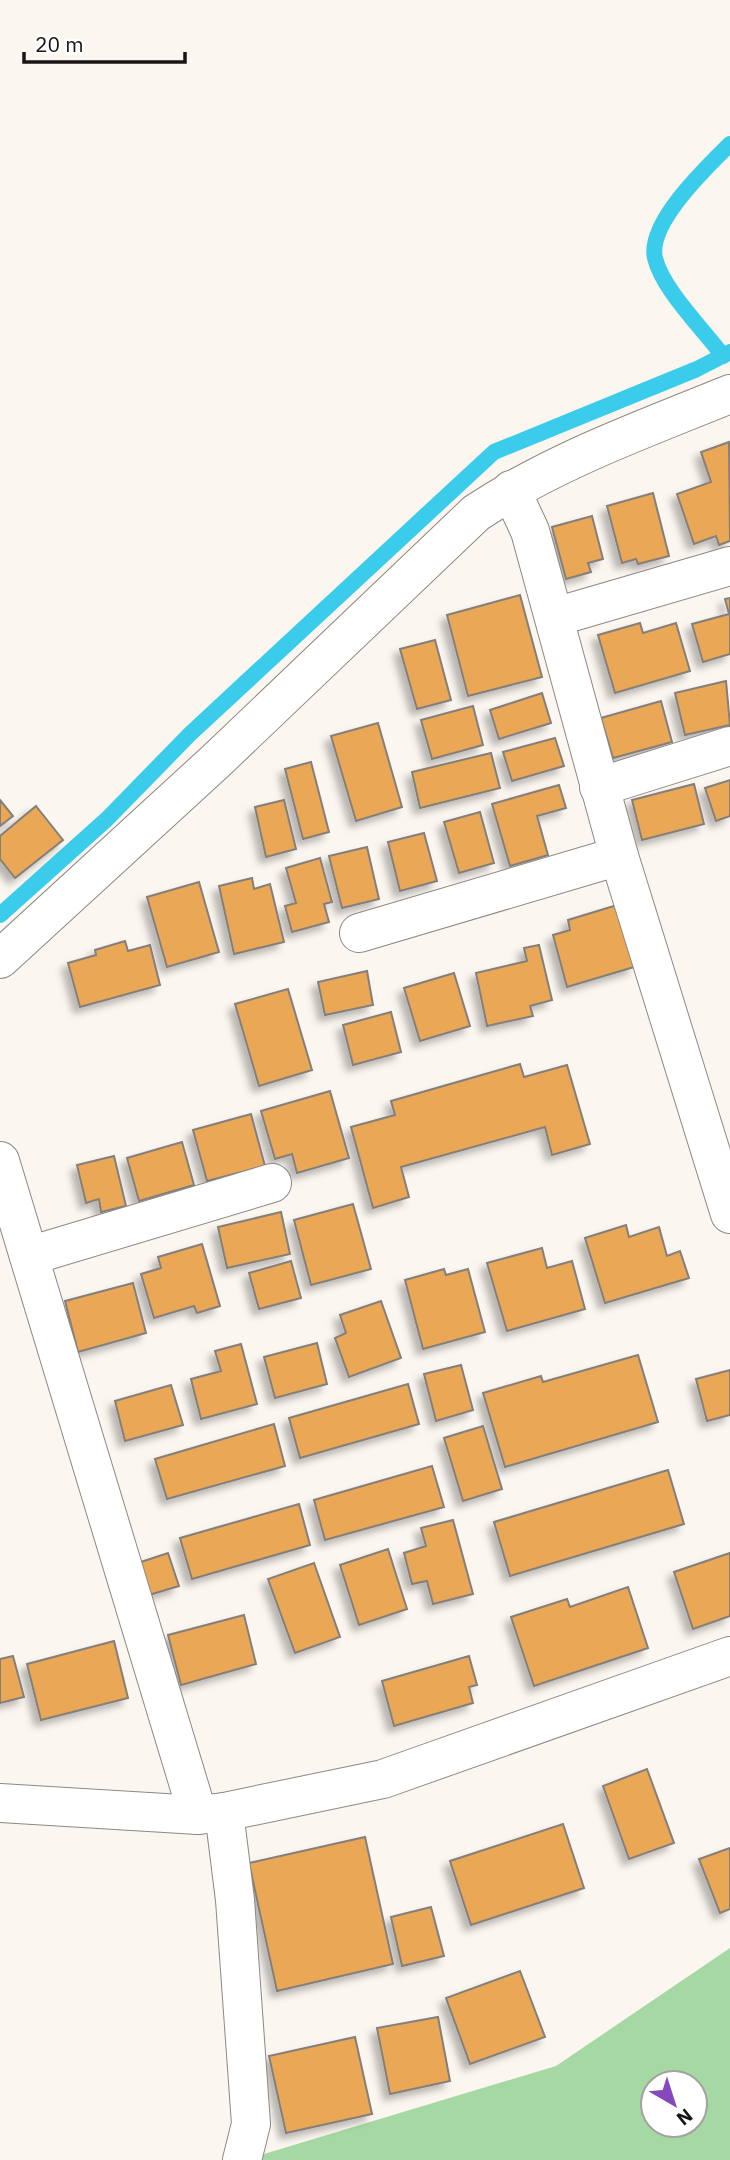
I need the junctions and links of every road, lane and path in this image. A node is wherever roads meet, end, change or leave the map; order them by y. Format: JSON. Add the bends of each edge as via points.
{"nodes":[{"id":1,"x":730,"y":394,"type":"edge"},
{"id":2,"x":511,"y":490,"type":"junction"},
{"id":3,"x":730,"y":566,"type":"edge"},
{"id":4,"x":555,"y":617,"type":"junction"},
{"id":5,"x":730,"y":746,"type":"edge"},
{"id":6,"x":599,"y":787,"type":"junction"},
{"id":7,"x":619,"y":856,"type":"junction"},
{"id":8,"x":359,"y":933,"type":"dead end"},
{"id":9,"x":0,"y":959,"type":"edge"},
{"id":10,"x":0,"y":1161,"type":"edge"},
{"id":11,"x":272,"y":1183,"type":"dead end"},
{"id":12,"x":730,"y":1214,"type":"edge"},
{"id":13,"x":29,"y":1256,"type":"junction"},
{"id":14,"x":730,"y":1656,"type":"edge"},
{"id":15,"x":0,"y":1802,"type":"edge"},
{"id":16,"x":211,"y":1813,"type":"junction"},
{"id":17,"x":242,"y":2160,"type":"edge"}],
"edges":[{"from":1,"to":2,"type":"street"},
{"from":2,"to":4,"type":"street","via":[[525,514]]},
{"from":2,"to":9,"type":"street","via":[[476,513]]},
{"from":3,"to":4,"type":"street"},
{"from":4,"to":6,"type":"street"},
{"from":5,"to":6,"type":"street"},
{"from":6,"to":7,"type":"street"},
{"from":7,"to":8,"type":"street"},
{"from":7,"to":12,"type":"street"},
{"from":10,"to":13,"type":"street"},
{"from":11,"to":13,"type":"street"},
{"from":13,"to":16,"type":"street"},
{"from":14,"to":16,"type":"street","via":[[383,1779]]},
{"from":15,"to":16,"type":"street"},
{"from":16,"to":17,"type":"street","via":[[235,1900],[251,2124]]}]}
